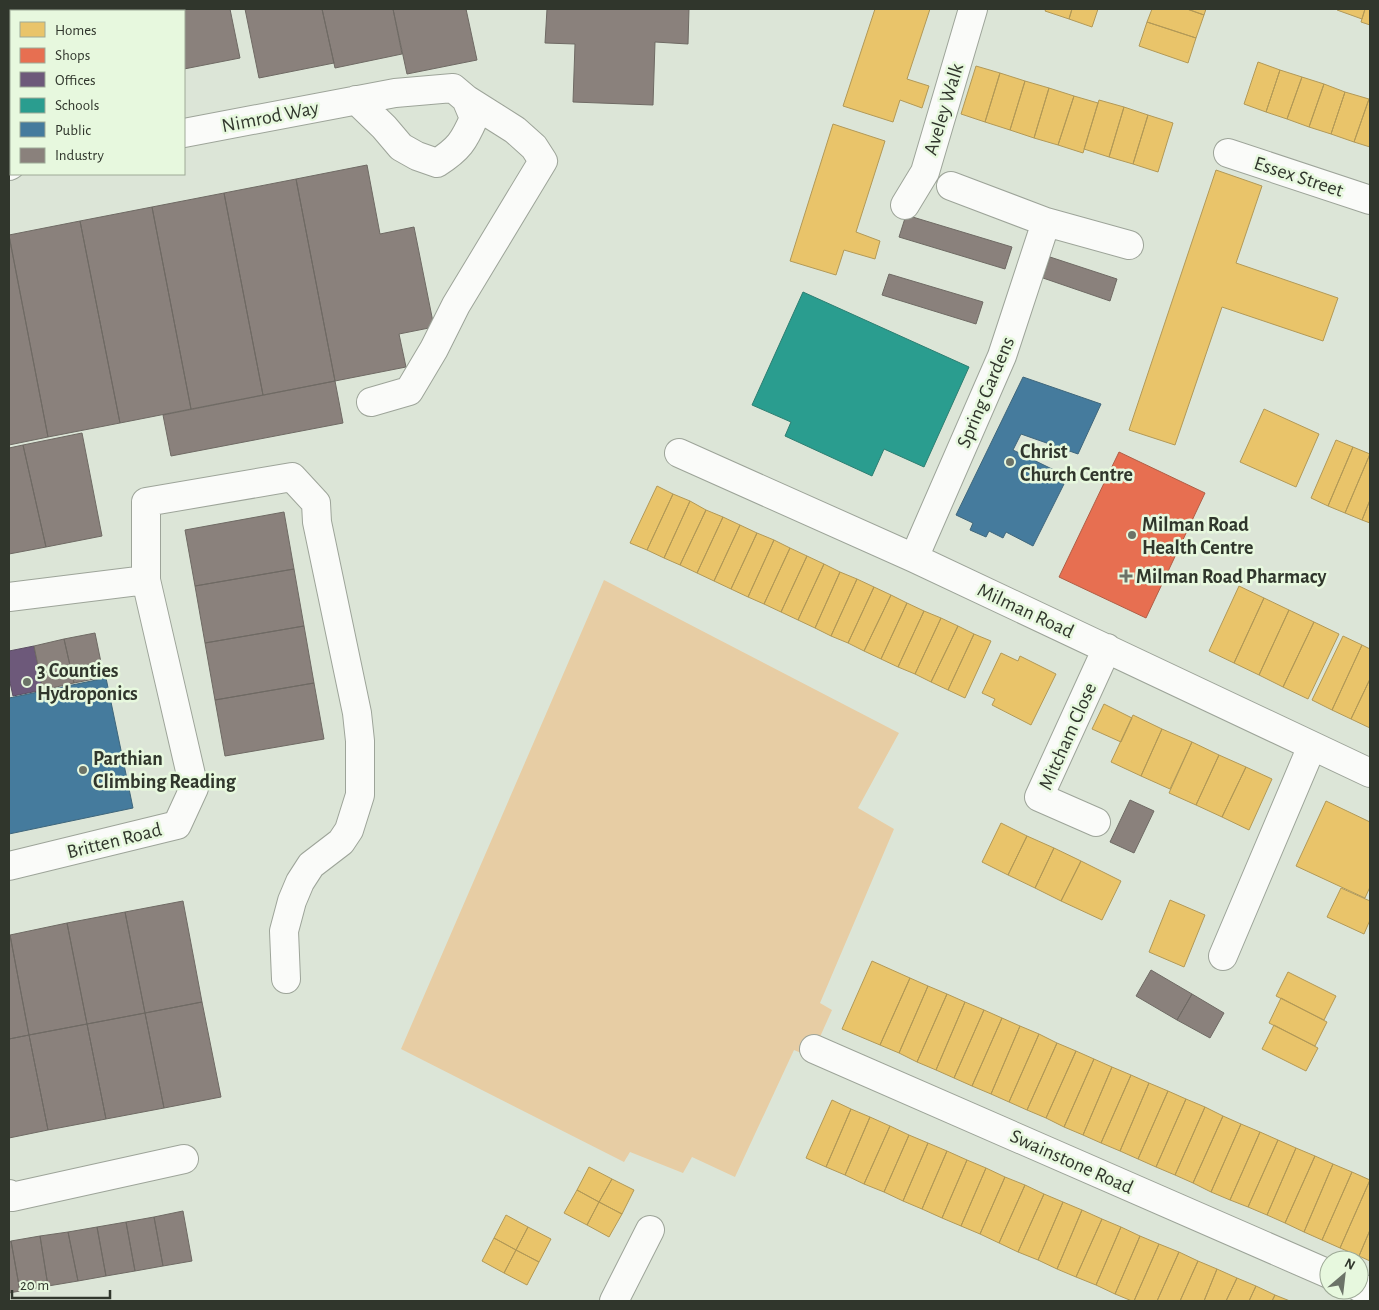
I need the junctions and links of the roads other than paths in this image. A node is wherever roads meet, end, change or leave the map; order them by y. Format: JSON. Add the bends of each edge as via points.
{"nodes":[{"id":1,"x":973,"y":9,"type":"edge"},
{"id":2,"x":466,"y":99,"type":"junction"},
{"id":3,"x":356,"y":100,"type":"junction"},
{"id":4,"x":185,"y":133,"type":"edge"},
{"id":5,"x":1228,"y":153,"type":"dead end"},
{"id":6,"x":951,"y":186,"type":"dead end"},
{"id":7,"x":1370,"y":200,"type":"edge"},
{"id":8,"x":905,"y":205,"type":"dead end"},
{"id":9,"x":1046,"y":222,"type":"junction"},
{"id":10,"x":1129,"y":245,"type":"dead end"},
{"id":11,"x":371,"y":402,"type":"dead end"},
{"id":12,"x":679,"y":453,"type":"dead end"},
{"id":13,"x":914,"y":558,"type":"junction"},
{"id":14,"x":146,"y":580,"type":"junction"},
{"id":15,"x":9,"y":597,"type":"edge"},
{"id":16,"x":1107,"y":648,"type":"junction"},
{"id":17,"x":1312,"y":746,"type":"junction"},
{"id":18,"x":1370,"y":773,"type":"edge"},
{"id":19,"x":1096,"y":822,"type":"dead end"},
{"id":20,"x":9,"y":866,"type":"edge"},
{"id":21,"x":1223,"y":956,"type":"dead end"},
{"id":22,"x":286,"y":980,"type":"dead end"},
{"id":23,"x":814,"y":1049,"type":"dead end"},
{"id":24,"x":184,"y":1159,"type":"dead end"},
{"id":25,"x":9,"y":1194,"type":"edge"},
{"id":26,"x":650,"y":1230,"type":"dead end"},
{"id":27,"x":1319,"y":1270,"type":"edge"},
{"id":28,"x":614,"y":1301,"type":"edge"}],
"edges":[{"from":1,"to":8,"type":"street","name":"Aveley Walk","via":[[925,172]]},
{"from":2,"to":3,"type":"street","name":"Nimrod Way","via":[[453,88]]},
{"from":2,"to":3,"type":"street","via":[[474,118],[465,139],[438,164],[401,146]]},
{"from":2,"to":11,"type":"street","name":"Nimrod Way","via":[[515,130],[544,161],[409,391]]},
{"from":3,"to":4,"type":"street","name":"Nimrod Way"},
{"from":5,"to":7,"type":"street","name":"Essex Street"},
{"from":6,"to":9,"type":"street"},
{"from":9,"to":10,"type":"street"},
{"from":9,"to":13,"type":"street","name":"Spring Gardens","via":[[1002,356]]},
{"from":12,"to":13,"type":"street","name":"Milman Road"},
{"from":13,"to":16,"type":"street","name":"Milman Road"},
{"from":14,"to":15,"type":"street"},
{"from":14,"to":20,"type":"street","name":"Britten Road","via":[[194,788],[177,825]]},
{"from":14,"to":22,"type":"street","name":"Britten Road","via":[[146,502],[292,477],[316,503],[317,522],[357,713],[360,795],[349,830],[341,842],[311,865],[292,901],[284,931]]},
{"from":16,"to":17,"type":"street","name":"Milman Road"},
{"from":16,"to":19,"type":"street","name":"Mitcham Close","via":[[1039,797]]},
{"from":17,"to":18,"type":"street","name":"Milman Road"},
{"from":17,"to":21,"type":"street"},
{"from":23,"to":27,"type":"street","name":"Swainstone Road"},
{"from":24,"to":25,"type":"street","via":[[12,1197]]},
{"from":26,"to":28,"type":"street"}]}
